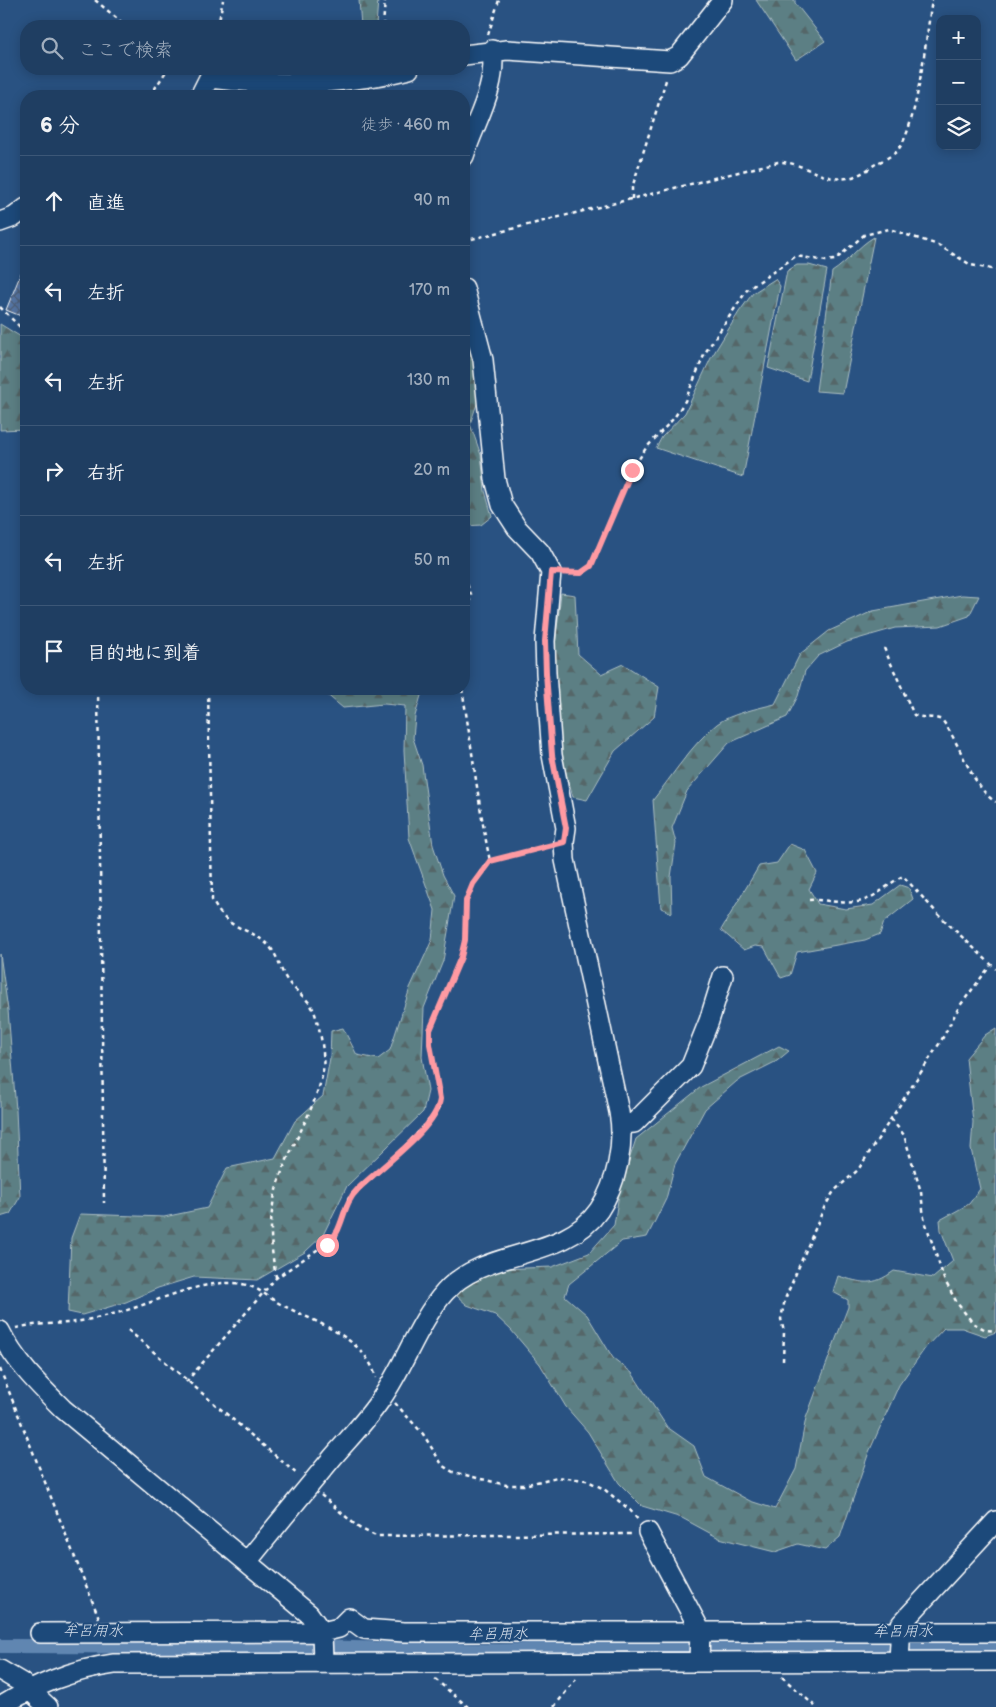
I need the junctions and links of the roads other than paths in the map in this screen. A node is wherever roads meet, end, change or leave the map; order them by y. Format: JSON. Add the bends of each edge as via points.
{"nodes":[{"id":1,"x":723,"y":0,"type":"edge"},
{"id":2,"x":488,"y":51,"type":"junction"},
{"id":3,"x":470,"y":54,"type":"edge"},
{"id":4,"x":378,"y":75,"type":"edge"},
{"id":5,"x":203,"y":90,"type":"edge"},
{"id":6,"x":470,"y":140,"type":"edge"},
{"id":7,"x":20,"y":213,"type":"edge"},
{"id":8,"x":0,"y":222,"type":"edge"},
{"id":9,"x":470,"y":311,"type":"edge"},
{"id":10,"x":723,"y":976,"type":"dead end"},
{"id":11,"x":621,"y":1124,"type":"junction"},
{"id":12,"x":2,"y":1335,"type":"edge"},
{"id":13,"x":996,"y":1521,"type":"edge"},
{"id":14,"x":648,"y":1532,"type":"road end"},
{"id":15,"x":247,"y":1562,"type":"junction"},
{"id":16,"x":700,"y":1632,"type":"junction"},
{"id":17,"x":996,"y":1632,"type":"edge"},
{"id":18,"x":40,"y":1633,"type":"dead end"},
{"id":19,"x":900,"y":1634,"type":"junction"},
{"id":20,"x":329,"y":1640,"type":"junction"},
{"id":21,"x":700,"y":1659,"type":"junction"},
{"id":22,"x":899,"y":1659,"type":"junction"},
{"id":23,"x":996,"y":1661,"type":"edge"},
{"id":24,"x":0,"y":1670,"type":"edge"},
{"id":25,"x":26,"y":1691,"type":"junction"},
{"id":26,"x":0,"y":1707,"type":"edge"},
{"id":27,"x":48,"y":1707,"type":"edge"}],
"edges":[{"from":1,"to":2,"type":"street","via":[[679,56],[670,61]]},
{"from":2,"to":3,"type":"street"},
{"from":2,"to":6,"type":"street","via":[[493,68],[489,89]]},
{"from":4,"to":5,"type":"street","via":[[272,83],[209,78]]},
{"from":7,"to":8,"type":"street"},
{"from":9,"to":11,"type":"street","via":[[483,360],[495,479],[502,505],[517,528],[540,552],[551,572],[545,641],[546,673],[552,755],[566,828],[565,860]]},
{"from":10,"to":11,"type":"street","via":[[691,1066],[634,1124]]},
{"from":11,"to":15,"type":"street","via":[[619,1151],[610,1187],[599,1210],[566,1238],[493,1263],[461,1278],[444,1292],[383,1396]]},
{"from":12,"to":15,"type":"street","via":[[36,1382],[63,1409]]},
{"from":13,"to":19,"type":"street","via":[[901,1624]]},
{"from":14,"to":16,"type":"street"},
{"from":15,"to":20,"type":"street","via":[[309,1614]]},
{"from":16,"to":19,"type":"street"},
{"from":16,"to":20,"type":"street","via":[[404,1632],[364,1629],[348,1618]]},
{"from":16,"to":21,"type":"street"},
{"from":17,"to":19,"type":"street"},
{"from":18,"to":20,"type":"street","via":[[103,1632]]},
{"from":19,"to":22,"type":"street"},
{"from":20,"to":21,"type":"street","via":[[422,1662]]},
{"from":20,"to":25,"type":"street","via":[[88,1668]]},
{"from":21,"to":22,"type":"street","via":[[776,1662]]},
{"from":22,"to":23,"type":"street"},
{"from":24,"to":25,"type":"street"},
{"from":25,"to":26,"type":"street"},
{"from":25,"to":27,"type":"street"}]}
